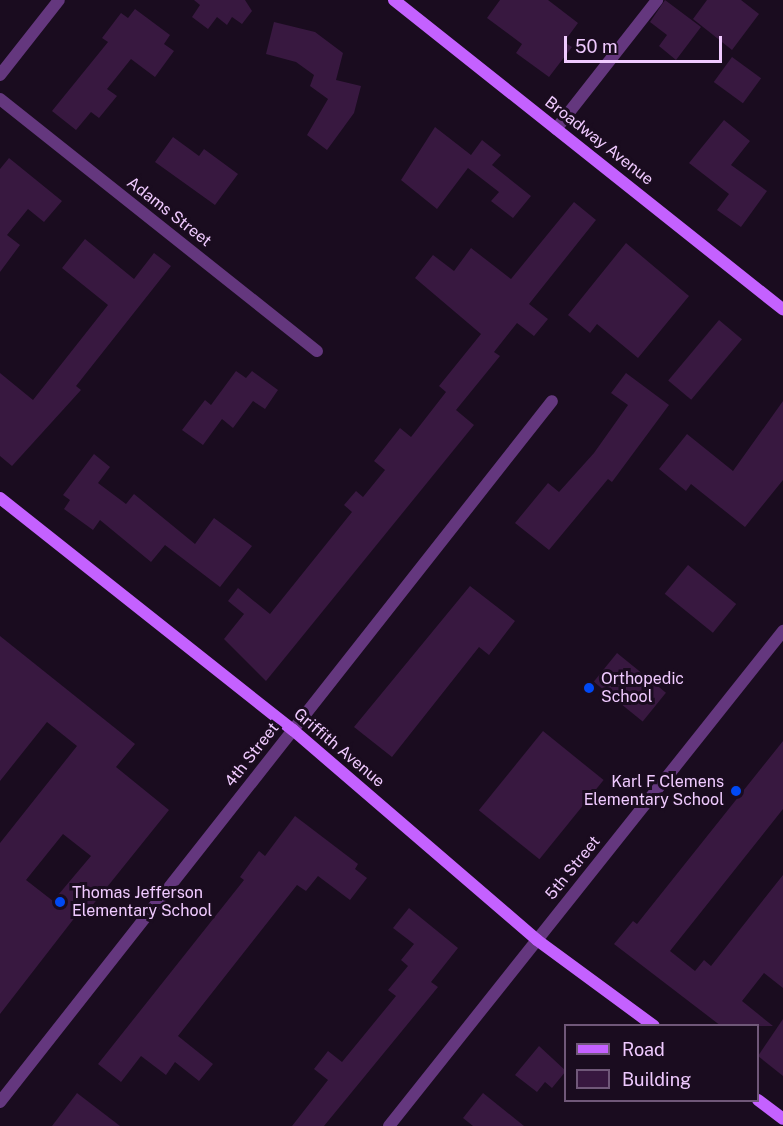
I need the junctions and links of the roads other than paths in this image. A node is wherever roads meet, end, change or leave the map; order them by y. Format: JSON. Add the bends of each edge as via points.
{"nodes":[{"id":1,"x":59,"y":0,"type":"edge"},
{"id":2,"x":394,"y":0,"type":"edge"},
{"id":3,"x":657,"y":0,"type":"edge"},
{"id":4,"x":0,"y":75,"type":"edge"},
{"id":5,"x":0,"y":99,"type":"edge"},
{"id":6,"x":556,"y":129,"type":"junction"},
{"id":7,"x":783,"y":309,"type":"edge"},
{"id":8,"x":317,"y":351,"type":"dead end"},
{"id":9,"x":552,"y":401,"type":"dead end"},
{"id":10,"x":0,"y":498,"type":"edge"},
{"id":11,"x":783,"y":631,"type":"edge"},
{"id":12,"x":293,"y":730,"type":"junction"},
{"id":13,"x":537,"y":940,"type":"junction"},
{"id":14,"x":651,"y":1024,"type":"edge"},
{"id":15,"x":759,"y":1101,"type":"edge"},
{"id":16,"x":0,"y":1102,"type":"edge"},
{"id":17,"x":783,"y":1119,"type":"edge"},
{"id":18,"x":389,"y":1126,"type":"edge"}],
"edges":[{"from":1,"to":4,"type":"street"},
{"from":2,"to":6,"type":"main road","name":"Broadway Avenue"},
{"from":3,"to":6,"type":"street"},
{"from":5,"to":8,"type":"street","name":"Adams Street"},
{"from":6,"to":7,"type":"main road","name":"Broadway Avenue"},
{"from":9,"to":12,"type":"street","name":"4th Street"},
{"from":10,"to":12,"type":"main road","name":"Griffith Avenue"},
{"from":11,"to":13,"type":"street","name":"5th Street"},
{"from":12,"to":13,"type":"main road","name":"Griffith Avenue"},
{"from":12,"to":16,"type":"street","name":"4th Street"},
{"from":13,"to":14,"type":"main road","name":"Griffith Avenue"},
{"from":13,"to":18,"type":"street","name":"5th Street"},
{"from":15,"to":17,"type":"main road"}]}
